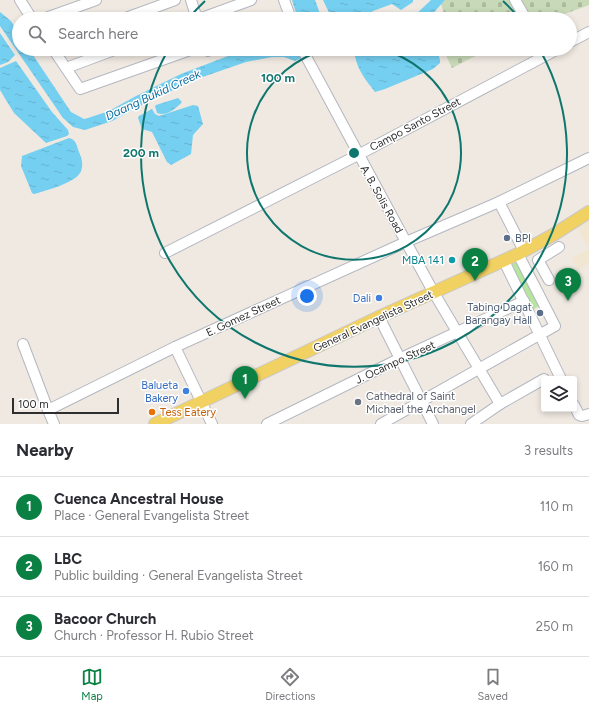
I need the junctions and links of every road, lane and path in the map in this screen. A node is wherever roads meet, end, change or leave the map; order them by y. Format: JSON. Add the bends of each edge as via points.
{"nodes":[{"id":1,"x":20,"y":0,"type":"edge"},
{"id":2,"x":96,"y":0,"type":"edge"},
{"id":3,"x":175,"y":0,"type":"edge"},
{"id":4,"x":191,"y":0,"type":"edge"},
{"id":5,"x":251,"y":0,"type":"edge"},
{"id":6,"x":284,"y":0,"type":"edge"},
{"id":7,"x":515,"y":0,"type":"edge"},
{"id":8,"x":28,"y":12,"type":"edge"},
{"id":9,"x":63,"y":12,"type":"edge"},
{"id":10,"x":142,"y":12,"type":"edge"},
{"id":11,"x":195,"y":12,"type":"edge"},
{"id":12,"x":218,"y":12,"type":"edge"},
{"id":13,"x":288,"y":12,"type":"edge"},
{"id":14,"x":522,"y":12,"type":"edge"},
{"id":15,"x":589,"y":32,"type":"edge"},
{"id":16,"x":577,"y":38,"type":"edge"},
{"id":17,"x":58,"y":56,"type":"edge"},
{"id":18,"x":98,"y":56,"type":"edge"},
{"id":19,"x":173,"y":56,"type":"edge"},
{"id":20,"x":306,"y":56,"type":"edge"},
{"id":21,"x":539,"y":56,"type":"edge"},
{"id":22,"x":66,"y":68,"type":"junction"},
{"id":23,"x":358,"y":155,"type":"junction"},
{"id":24,"x":589,"y":158,"type":"edge"},
{"id":25,"x":499,"y":202,"type":"junction"},
{"id":26,"x":589,"y":212,"type":"edge"},
{"id":27,"x":406,"y":242,"type":"junction"},
{"id":28,"x":560,"y":247,"type":"dead end"},
{"id":29,"x":165,"y":253,"type":"dead end"},
{"id":30,"x":521,"y":253,"type":"junction"},
{"id":31,"x":504,"y":261,"type":"junction"},
{"id":32,"x":549,"y":280,"type":"dead end"},
{"id":33,"x":434,"y":293,"type":"junction"},
{"id":34,"x":524,"y":301,"type":"junction"},
{"id":35,"x":379,"y":317,"type":"junction"},
{"id":36,"x":458,"y":332,"type":"junction"},
{"id":37,"x":539,"y":335,"type":"junction"},
{"id":38,"x":23,"y":344,"type":"dead end"},
{"id":39,"x":175,"y":347,"type":"junction"},
{"id":40,"x":399,"y":359,"type":"junction"},
{"id":41,"x":480,"y":369,"type":"junction"},
{"id":42,"x":559,"y":375,"type":"edge"},
{"id":43,"x":541,"y":381,"type":"edge"},
{"id":44,"x":202,"y":402,"type":"junction"},
{"id":45,"x":422,"y":402,"type":"junction"},
{"id":46,"x":500,"y":404,"type":"junction"},
{"id":47,"x":48,"y":410,"type":"junction"},
{"id":48,"x":54,"y":424,"type":"edge"},
{"id":49,"x":156,"y":424,"type":"edge"},
{"id":50,"x":212,"y":424,"type":"edge"},
{"id":51,"x":267,"y":424,"type":"edge"},
{"id":52,"x":381,"y":424,"type":"edge"},
{"id":53,"x":433,"y":424,"type":"edge"},
{"id":54,"x":471,"y":424,"type":"edge"}],
"edges":[{"from":1,"to":8,"type":"street"},
{"from":2,"to":9,"type":"street"},
{"from":3,"to":10,"type":"street"},
{"from":4,"to":11,"type":"street"},
{"from":5,"to":12,"type":"street"},
{"from":6,"to":13,"type":"street"},
{"from":7,"to":14,"type":"street"},
{"from":15,"to":16,"type":"street"},
{"from":17,"to":22,"type":"street"},
{"from":18,"to":22,"type":"street"},
{"from":19,"to":22,"type":"street","via":[[80,89]]},
{"from":20,"to":23,"type":"street","name":"A. B. Solis Road"},
{"from":21,"to":23,"type":"street","name":"Campo Santo Street"},
{"from":23,"to":27,"type":"street","name":"A. B. Solis Road"},
{"from":23,"to":29,"type":"street","name":"Campo Santo Street"},
{"from":24,"to":25,"type":"street","name":"E. Gomez Street"},
{"from":25,"to":27,"type":"street","name":"E. Gomez Street"},
{"from":25,"to":30,"type":"street"},
{"from":26,"to":30,"type":"main road","name":"General Evangelista Street"},
{"from":27,"to":33,"type":"street","name":"A. B. Solis Road"},
{"from":27,"to":39,"type":"street","name":"E. Gomez Street"},
{"from":28,"to":32,"type":"street","via":[[538,260]]},
{"from":30,"to":31,"type":"main road","name":"General Evangelista Street"},
{"from":30,"to":37,"type":"street","via":[[555,326]]},
{"from":31,"to":33,"type":"main road","name":"General Evangelista Street"},
{"from":31,"to":34,"type":"street"},
{"from":33,"to":35,"type":"main road","name":"General Evangelista Street"},
{"from":33,"to":36,"type":"street","name":"A. B. Solis Road"},
{"from":34,"to":36,"type":"street","name":"J. Ocampo Street"},
{"from":34,"to":37,"type":"street"},
{"from":35,"to":40,"type":"street"},
{"from":35,"to":44,"type":"main road","name":"General Evangelista Street"},
{"from":36,"to":40,"type":"street","name":"J. Ocampo Street"},
{"from":36,"to":41,"type":"street","name":"A. B. Solis Road"},
{"from":37,"to":41,"type":"street"},
{"from":37,"to":42,"type":"street"},
{"from":38,"to":47,"type":"street"},
{"from":39,"to":44,"type":"street"},
{"from":39,"to":47,"type":"street","name":"E. Gomez Street"},
{"from":40,"to":45,"type":"street"},
{"from":40,"to":51,"type":"street","name":"J. Ocampo Street"},
{"from":41,"to":45,"type":"street"},
{"from":41,"to":46,"type":"street","name":"A. B. Solis Road"},
{"from":43,"to":46,"type":"street"},
{"from":44,"to":49,"type":"main road","name":"General Evangelista Street"},
{"from":44,"to":50,"type":"street"},
{"from":45,"to":52,"type":"street"},
{"from":45,"to":53,"type":"street"},
{"from":46,"to":54,"type":"street"},
{"from":47,"to":48,"type":"street"}]}
